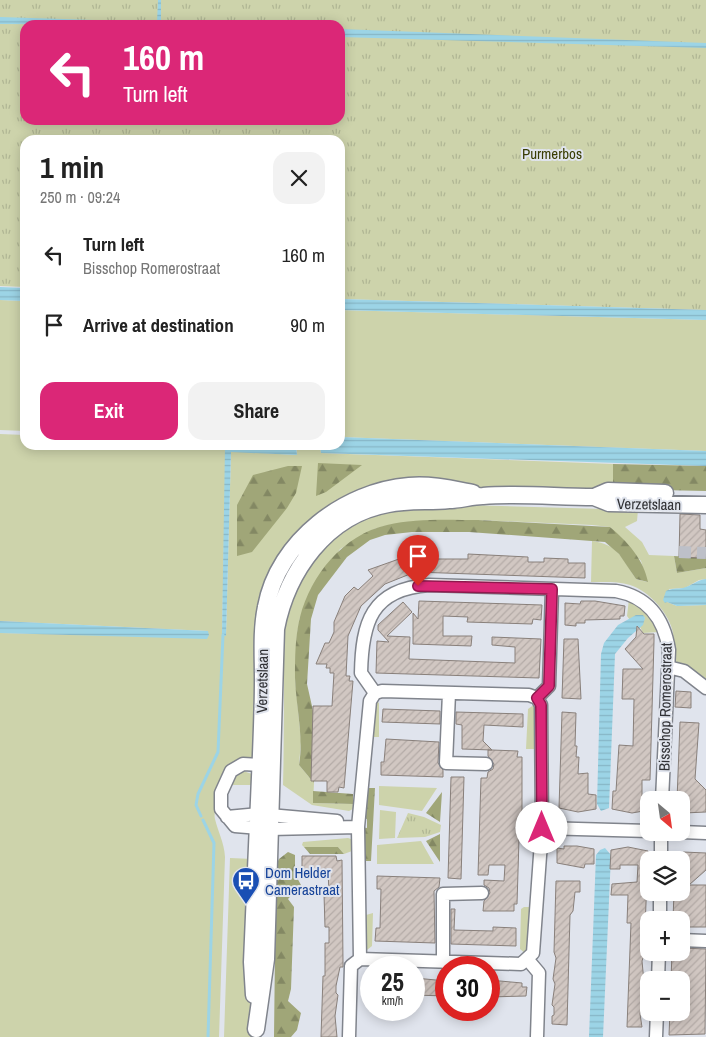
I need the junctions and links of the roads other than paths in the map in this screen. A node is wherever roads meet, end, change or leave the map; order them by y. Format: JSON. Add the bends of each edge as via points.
{"nodes":[{"id":1,"x":706,"y":494,"type":"edge"},
{"id":2,"x":483,"y":496,"type":"junction"},
{"id":3,"x":594,"y":497,"type":"junction"},
{"id":4,"x":706,"y":505,"type":"edge"},
{"id":5,"x":552,"y":589,"type":"junction"},
{"id":6,"x":668,"y":667,"type":"junction"},
{"id":7,"x":706,"y":688,"type":"edge"},
{"id":8,"x":376,"y":693,"type":"junction"},
{"id":9,"x":449,"y":693,"type":"junction"},
{"id":10,"x":537,"y":698,"type":"junction"},
{"id":11,"x":486,"y":764,"type":"dead end"},
{"id":12,"x":260,"y":765,"type":"junction"},
{"id":13,"x":662,"y":791,"type":"edge"},
{"id":14,"x":264,"y":822,"type":"junction"},
{"id":15,"x":359,"y":825,"type":"junction"},
{"id":16,"x":542,"y":828,"type":"junction"},
{"id":17,"x":640,"y":831,"type":"edge"},
{"id":18,"x":690,"y":832,"type":"edge"},
{"id":19,"x":706,"y":833,"type":"edge"},
{"id":20,"x":482,"y":893,"type":"dead end"},
{"id":21,"x":690,"y":940,"type":"edge"},
{"id":22,"x":706,"y":941,"type":"edge"},
{"id":23,"x":443,"y":956,"type":"edge"},
{"id":24,"x":360,"y":959,"type":"joint"},
{"id":25,"x":528,"y":960,"type":"junction"},
{"id":26,"x":500,"y":963,"type":"edge"},
{"id":27,"x":657,"y":1021,"type":"edge"},
{"id":28,"x":256,"y":1033,"type":"edge"},
{"id":29,"x":349,"y":1037,"type":"edge"},
{"id":30,"x":538,"y":1037,"type":"edge"},
{"id":31,"x":656,"y":1037,"type":"edge"}],
"edges":[{"from":1,"to":3,"type":"main road","name":"Verzetslaan","via":[[608,491]]},
{"from":2,"to":3,"type":"main road","name":"Verzetslaan"},
{"from":2,"to":12,"type":"main road","name":"Verzetslaan","via":[[427,486],[388,490],[355,500],[328,515],[307,534],[277,576],[266,605]]},
{"from":2,"to":14,"type":"main road","name":"Verzetslaan","via":[[387,504],[361,513],[334,529],[301,563],[283,601],[276,630]]},
{"from":3,"to":4,"type":"main road","name":"Verzetslaan","via":[[609,503]]},
{"from":5,"to":6,"type":"street","name":"Bisschop Romerostraat","via":[[616,591],[640,599],[650,606],[662,623],[669,650]]},
{"from":5,"to":8,"type":"street","name":"Bisschop Romerostraat","via":[[429,585],[402,590],[388,597],[371,616],[362,642],[361,673]]},
{"from":5,"to":10,"type":"street","via":[[549,686]]},
{"from":6,"to":7,"type":"street","via":[[684,671]]},
{"from":6,"to":13,"type":"street","name":"Bisschop Romerostraat"},
{"from":8,"to":9,"type":"street"},
{"from":8,"to":15,"type":"street","via":[[370,701]]},
{"from":9,"to":10,"type":"street","via":[[529,695]]},
{"from":9,"to":11,"type":"street","via":[[446,763]]},
{"from":10,"to":16,"type":"street","via":[[541,705]]},
{"from":12,"to":14,"type":"main road","name":"Verzetslaan"},
{"from":12,"to":14,"type":"street","via":[[243,764],[231,771],[221,793],[221,809],[227,817]]},
{"from":14,"to":15,"type":"street"},
{"from":14,"to":28,"type":"main road","name":"Verzetslaan","via":[[252,962]]},
{"from":15,"to":24,"type":"street"},
{"from":16,"to":17,"type":"street"},
{"from":16,"to":25,"type":"street","via":[[534,953]]},
{"from":18,"to":19,"type":"street"},
{"from":20,"to":23,"type":"street","via":[[443,894]]},
{"from":21,"to":22,"type":"street"},
{"from":24,"to":29,"type":"street","via":[[351,966]]},
{"from":25,"to":26,"type":"street","via":[[521,964]]},
{"from":25,"to":30,"type":"street","via":[[539,973]]},
{"from":27,"to":31,"type":"street"}]}
